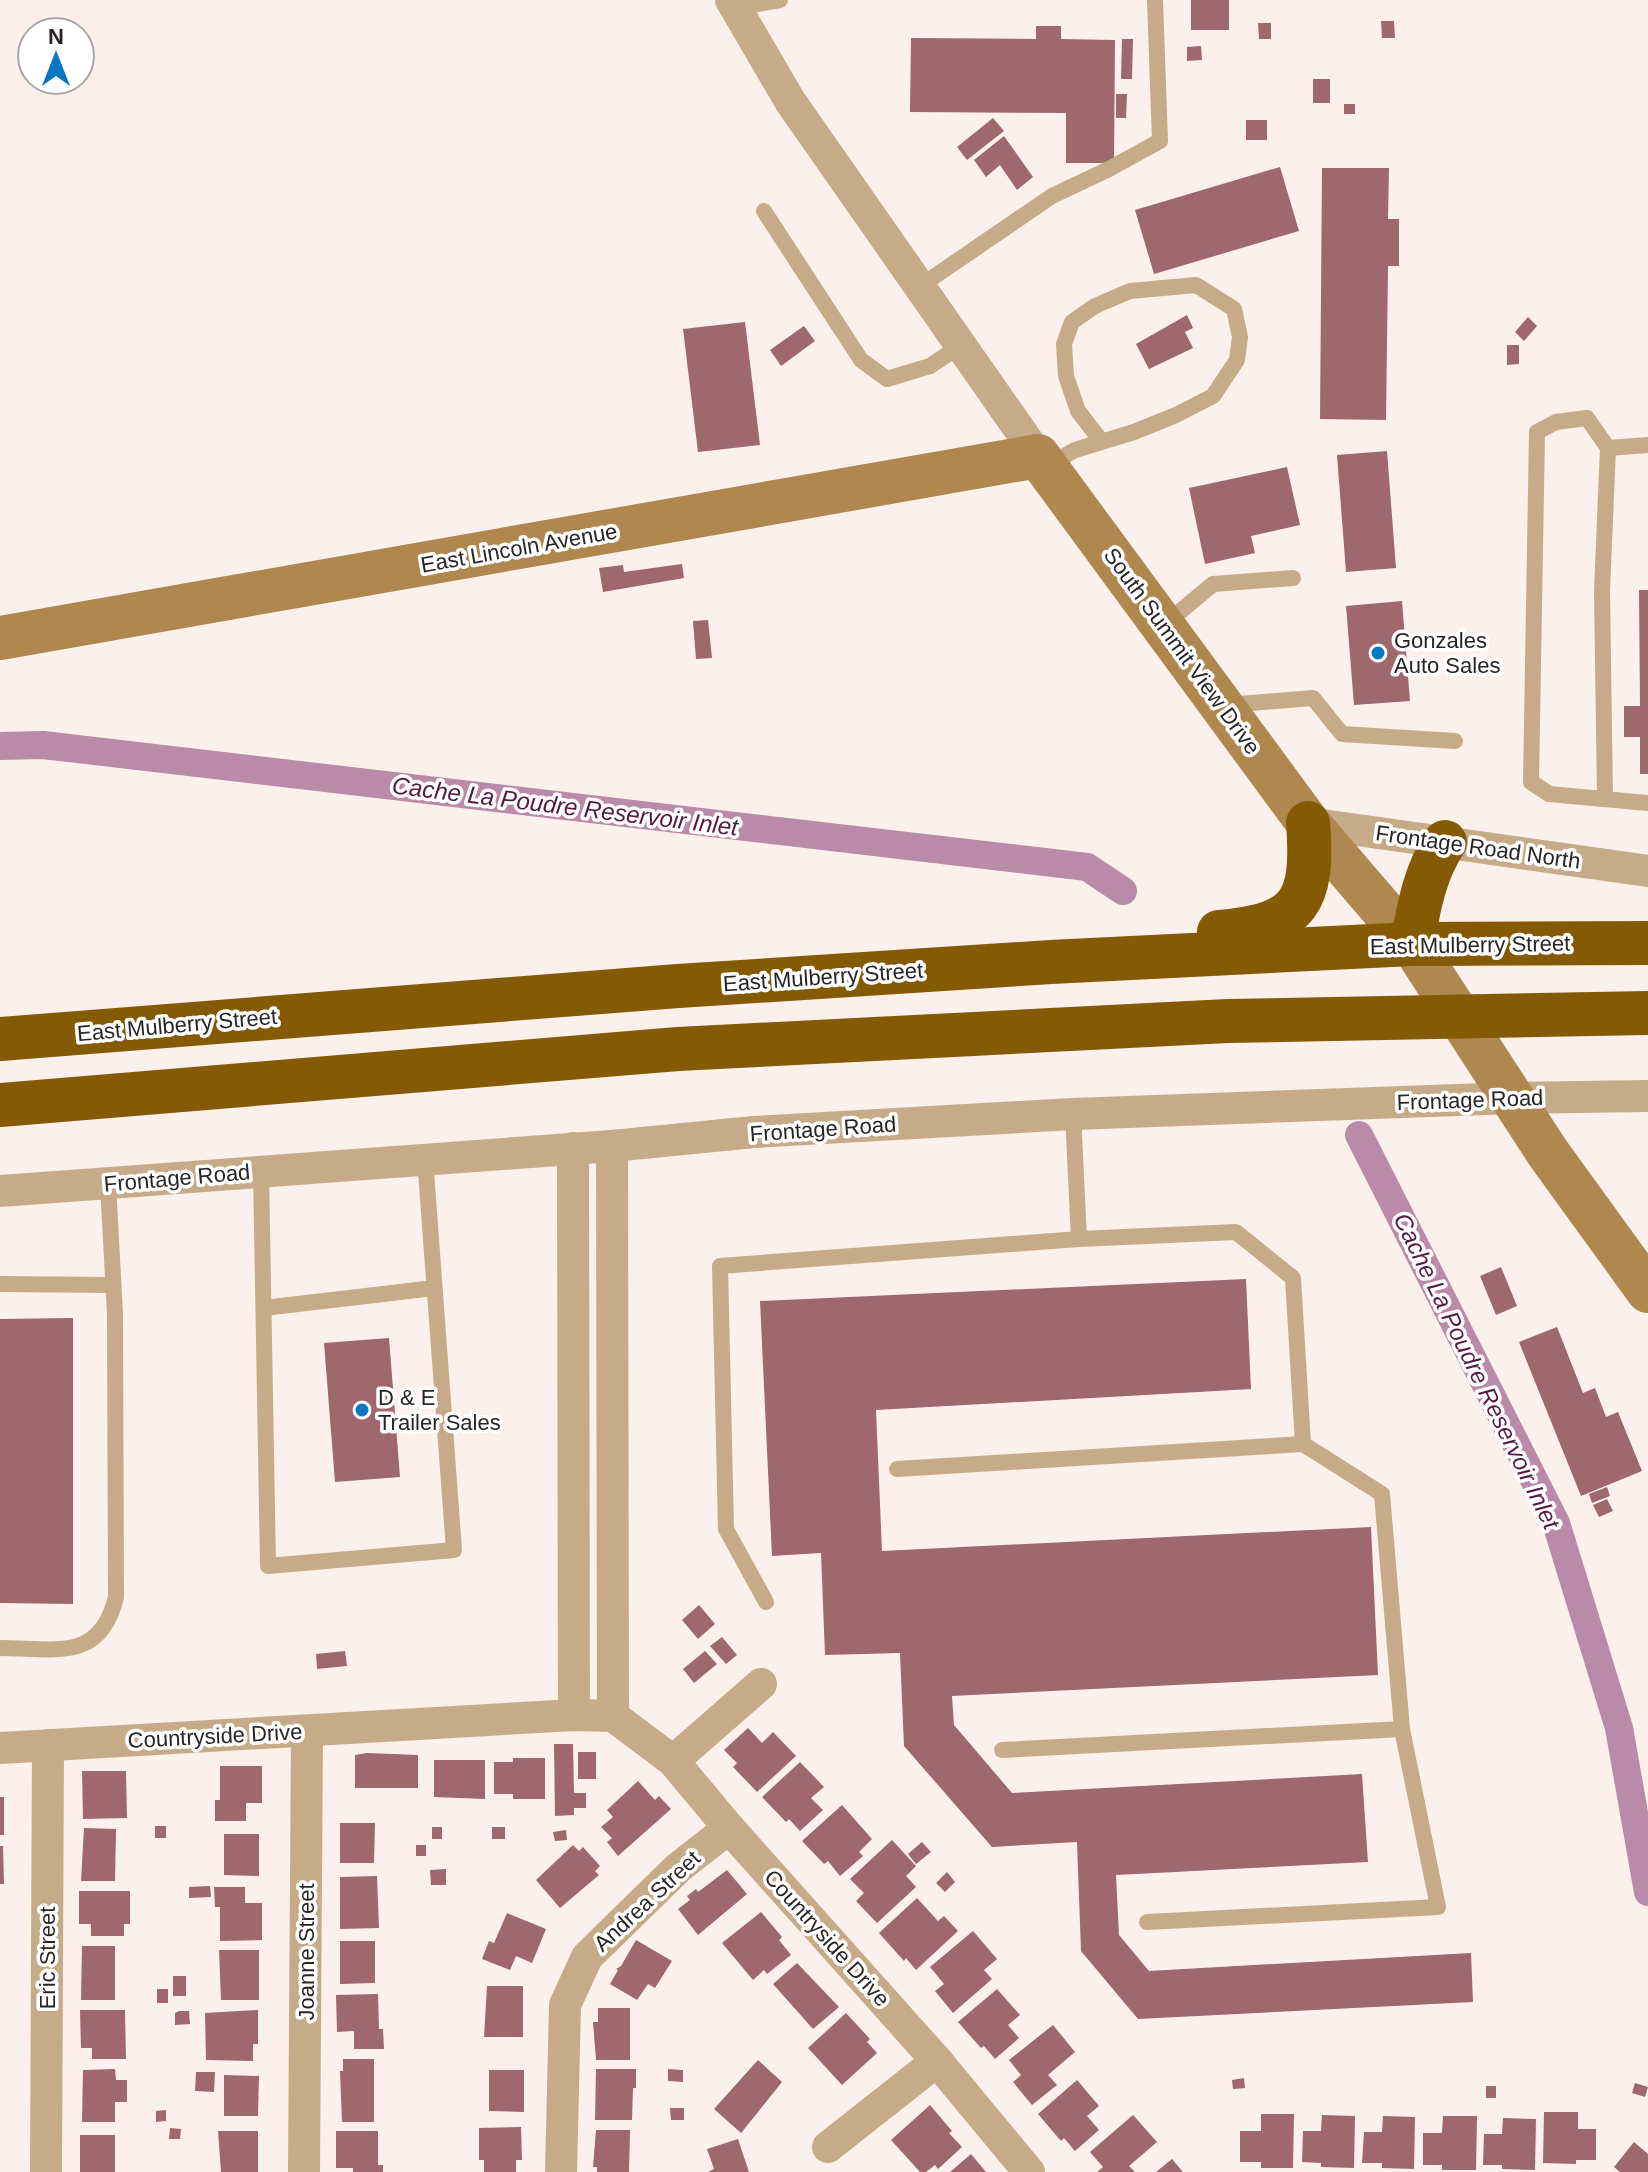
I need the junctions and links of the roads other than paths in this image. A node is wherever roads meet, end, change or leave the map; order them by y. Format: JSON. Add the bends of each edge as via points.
{"nodes":[{"id":1,"x":780,"y":0,"type":"edge"},
{"id":2,"x":1155,"y":0,"type":"edge"},
{"id":3,"x":733,"y":4,"type":"edge"},
{"id":4,"x":764,"y":211,"type":"dead end"},
{"id":5,"x":919,"y":287,"type":"junction"},
{"id":6,"x":960,"y":346,"type":"junction"},
{"id":7,"x":1102,"y":442,"type":"junction"},
{"id":8,"x":1648,"y":445,"type":"edge"},
{"id":9,"x":1608,"y":448,"type":"junction"},
{"id":10,"x":1042,"y":462,"type":"junction"},
{"id":11,"x":1293,"y":578,"type":"dead end"},
{"id":12,"x":1163,"y":626,"type":"junction"},
{"id":13,"x":0,"y":638,"type":"edge"},
{"id":14,"x":1221,"y":705,"type":"junction"},
{"id":15,"x":1455,"y":741,"type":"dead end"},
{"id":16,"x":1605,"y":798,"type":"junction"},
{"id":17,"x":1648,"y":803,"type":"edge"},
{"id":18,"x":1308,"y":823,"type":"junction"},
{"id":19,"x":1445,"y":842,"type":"junction"},
{"id":20,"x":1648,"y":871,"type":"edge"},
{"id":21,"x":1648,"y":943,"type":"edge"},
{"id":22,"x":1412,"y":944,"type":"junction"},
{"id":23,"x":1051,"y":962,"type":"junction"},
{"id":24,"x":379,"y":1008,"type":"junction"},
{"id":25,"x":1648,"y":1013,"type":"edge"},
{"id":26,"x":1457,"y":1016,"type":"junction"},
{"id":27,"x":0,"y":1017,"type":"edge"},
{"id":28,"x":0,"y":1039,"type":"edge"},
{"id":29,"x":280,"y":1082,"type":"junction"},
{"id":30,"x":1648,"y":1096,"type":"edge"},
{"id":31,"x":1514,"y":1098,"type":"junction"},
{"id":32,"x":0,"y":1105,"type":"edge"},
{"id":33,"x":1073,"y":1114,"type":"junction"},
{"id":34,"x":0,"y":1123,"type":"edge"},
{"id":35,"x":612,"y":1146,"type":"junction"},
{"id":36,"x":573,"y":1148,"type":"junction"},
{"id":37,"x":425,"y":1158,"type":"junction"},
{"id":38,"x":261,"y":1171,"type":"junction"},
{"id":39,"x":108,"y":1184,"type":"junction"},
{"id":40,"x":0,"y":1191,"type":"edge"},
{"id":41,"x":1079,"y":1239,"type":"junction"},
{"id":42,"x":0,"y":1284,"type":"edge"},
{"id":43,"x":113,"y":1285,"type":"junction"},
{"id":44,"x":434,"y":1288,"type":"junction"},
{"id":45,"x":1648,"y":1291,"type":"edge"},
{"id":46,"x":264,"y":1308,"type":"junction"},
{"id":47,"x":1303,"y":1444,"type":"junction"},
{"id":48,"x":897,"y":1469,"type":"dead end"},
{"id":49,"x":766,"y":1602,"type":"dead end"},
{"id":50,"x":0,"y":1648,"type":"edge"},
{"id":51,"x":761,"y":1684,"type":"dead end"},
{"id":52,"x":574,"y":1715,"type":"junction"},
{"id":53,"x":613,"y":1716,"type":"junction"},
{"id":54,"x":1402,"y":1729,"type":"junction"},
{"id":55,"x":307,"y":1731,"type":"junction"},
{"id":56,"x":48,"y":1745,"type":"junction"},
{"id":57,"x":0,"y":1748,"type":"edge"},
{"id":58,"x":1002,"y":1750,"type":"dead end"},
{"id":59,"x":673,"y":1761,"type":"junction"},
{"id":60,"x":729,"y":1828,"type":"junction"},
{"id":61,"x":1147,"y":1922,"type":"dead end"},
{"id":62,"x":937,"y":2061,"type":"junction"},
{"id":63,"x":828,"y":2147,"type":"dead end"},
{"id":64,"x":46,"y":2172,"type":"edge"},
{"id":65,"x":304,"y":2172,"type":"edge"},
{"id":66,"x":561,"y":2172,"type":"edge"},
{"id":67,"x":1029,"y":2172,"type":"edge"}],
"edges":[{"from":1,"to":3,"type":"lane"},
{"from":2,"to":5,"type":"lane","via":[[1160,141],[1052,196]]},
{"from":3,"to":5,"type":"street","name":"South Summit View Drive","via":[[790,101]]},
{"from":4,"to":6,"type":"lane","via":[[861,360],[887,379],[930,366]]},
{"from":5,"to":6,"type":"street","name":"South Summit View Drive"},
{"from":6,"to":10,"type":"street","name":"South Summit View Drive"},
{"from":7,"to":7,"type":"lane","via":[[1213,396],[1237,360],[1240,337],[1234,309],[1196,285],[1130,291],[1072,322],[1064,344],[1066,376],[1078,411]]},
{"from":7,"to":10,"type":"lane"},
{"from":8,"to":9,"type":"lane"},
{"from":9,"to":16,"type":"lane","via":[[1602,591]]},
{"from":9,"to":16,"type":"lane","via":[[1587,418],[1556,422],[1537,432],[1531,782],[1549,794]]},
{"from":10,"to":12,"type":"street","name":"South Summit View Drive"},
{"from":10,"to":13,"type":"street","name":"East Lincoln Avenue"},
{"from":11,"to":12,"type":"lane","via":[[1213,584]]},
{"from":12,"to":14,"type":"street","name":"South Summit View Drive"},
{"from":14,"to":15,"type":"lane","via":[[1313,698],[1342,734]]},
{"from":14,"to":18,"type":"street","name":"South Summit View Drive"},
{"from":16,"to":17,"type":"lane"},
{"from":18,"to":19,"type":"street","name":"Frontage Road North"},
{"from":18,"to":22,"type":"street","name":"South Summit View Drive"},
{"from":18,"to":23,"type":"highway","via":[[1309,878],[1303,897],[1277,920],[1243,930],[1142,937]]},
{"from":19,"to":20,"type":"street","name":"Frontage Road North"},
{"from":19,"to":22,"type":"highway","via":[[1423,888]]},
{"from":21,"to":22,"type":"highway","name":"East Mulberry Street"},
{"from":22,"to":23,"type":"highway","name":"East Mulberry Street"},
{"from":22,"to":26,"type":"street","name":"South Summit View Drive"},
{"from":23,"to":24,"type":"highway","name":"East Mulberry Street"},
{"from":24,"to":27,"type":"highway","via":[[285,996]]},
{"from":24,"to":28,"type":"highway","name":"East Mulberry Street"},
{"from":25,"to":26,"type":"highway"},
{"from":26,"to":29,"type":"highway","via":[[1228,1021],[678,1049]]},
{"from":26,"to":31,"type":"street","name":"South Summit View Drive"},
{"from":29,"to":32,"type":"highway"},
{"from":29,"to":34,"type":"highway","via":[[93,1116]]},
{"from":30,"to":31,"type":"street","name":"Frontage Road"},
{"from":31,"to":33,"type":"street","name":"Frontage Road"},
{"from":31,"to":45,"type":"street","name":"South Summit View Drive"},
{"from":33,"to":35,"type":"street","name":"Frontage Road","via":[[754,1132]]},
{"from":33,"to":41,"type":"lane"},
{"from":35,"to":36,"type":"street","name":"Frontage Road"},
{"from":35,"to":53,"type":"street"},
{"from":36,"to":37,"type":"street","name":"Frontage Road"},
{"from":36,"to":52,"type":"street"},
{"from":37,"to":38,"type":"street","name":"Frontage Road"},
{"from":37,"to":44,"type":"lane"},
{"from":38,"to":39,"type":"street","name":"Frontage Road"},
{"from":38,"to":46,"type":"lane"},
{"from":39,"to":40,"type":"street","name":"Frontage Road"},
{"from":39,"to":43,"type":"lane"},
{"from":41,"to":47,"type":"lane","via":[[1236,1232],[1293,1278]]},
{"from":41,"to":49,"type":"lane","via":[[720,1266],[726,1529]]},
{"from":42,"to":43,"type":"lane"},
{"from":43,"to":50,"type":"lane","via":[[117,1581],[112,1614],[87,1644]]},
{"from":44,"to":46,"type":"lane"},
{"from":44,"to":46,"type":"lane","via":[[454,1550],[268,1566]]},
{"from":47,"to":48,"type":"lane"},
{"from":47,"to":54,"type":"lane","via":[[1382,1494]]},
{"from":51,"to":59,"type":"street"},
{"from":52,"to":53,"type":"street","name":"Countryside Drive"},
{"from":52,"to":55,"type":"street","name":"Countryside Drive"},
{"from":53,"to":59,"type":"street","name":"Countryside Drive"},
{"from":54,"to":58,"type":"lane"},
{"from":54,"to":61,"type":"lane","via":[[1438,1907]]},
{"from":55,"to":56,"type":"street","name":"Countryside Drive"},
{"from":55,"to":65,"type":"street","name":"Joanne Street"},
{"from":56,"to":57,"type":"street","name":"Countryside Drive"},
{"from":56,"to":64,"type":"street","name":"Eric Street"},
{"from":59,"to":60,"type":"street","name":"Countryside Drive"},
{"from":60,"to":62,"type":"street","name":"Countryside Drive"},
{"from":60,"to":66,"type":"street","name":"Andrea Street","via":[[678,1868],[587,1957],[565,2005]]},
{"from":62,"to":63,"type":"street"},
{"from":62,"to":67,"type":"street","name":"Countryside Drive"}]}
